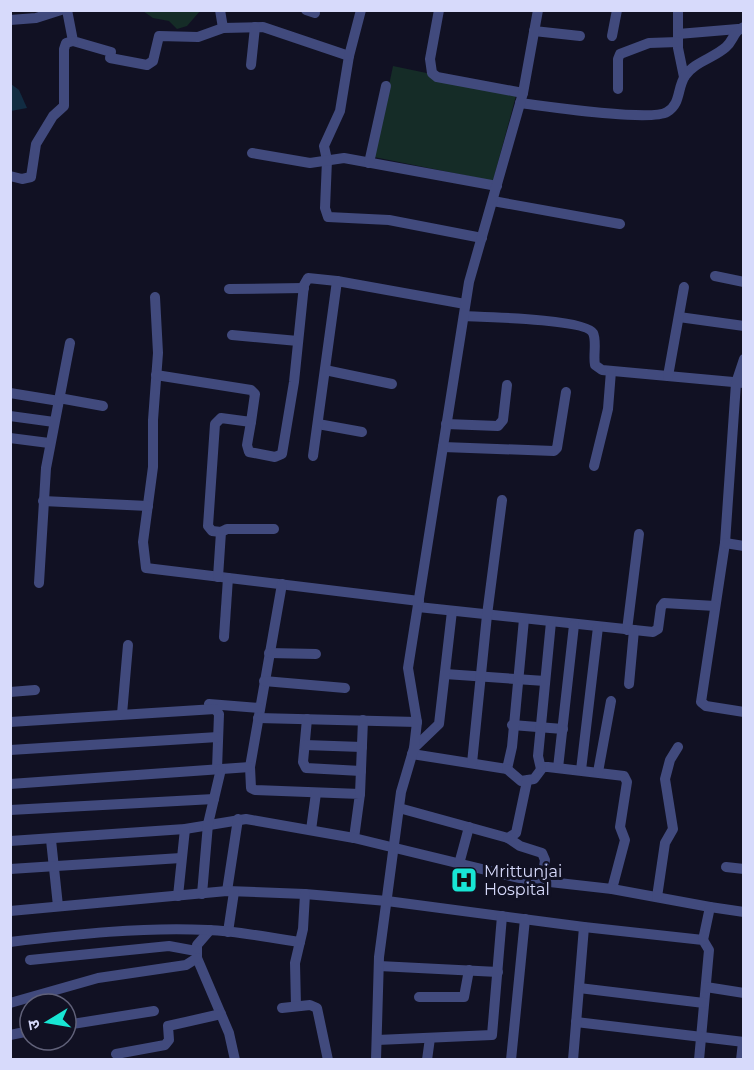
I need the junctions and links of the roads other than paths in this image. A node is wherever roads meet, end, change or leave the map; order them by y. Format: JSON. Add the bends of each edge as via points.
{"nodes":[{"id":1,"x":61,"y":10,"type":"edge"},
{"id":2,"x":67,"y":10,"type":"edge"},
{"id":3,"x":220,"y":10,"type":"edge"},
{"id":4,"x":361,"y":10,"type":"edge"},
{"id":5,"x":439,"y":10,"type":"edge"},
{"id":6,"x":617,"y":10,"type":"edge"},
{"id":7,"x":678,"y":10,"type":"edge"},
{"id":8,"x":536,"y":11,"type":"edge"},
{"id":9,"x":10,"y":20,"type":"edge"},
{"id":10,"x":255,"y":27,"type":"junction"},
{"id":11,"x":223,"y":28,"type":"junction"},
{"id":12,"x":741,"y":28,"type":"edge"},
{"id":13,"x":534,"y":31,"type":"junction"},
{"id":14,"x":580,"y":36,"type":"dead end"},
{"id":15,"x":612,"y":36,"type":"dead end"},
{"id":16,"x":678,"y":38,"type":"junction"},
{"id":17,"x":73,"y":41,"type":"junction"},
{"id":18,"x":349,"y":56,"type":"junction"},
{"id":19,"x":251,"y":65,"type":"dead end"},
{"id":20,"x":684,"y":77,"type":"junction"},
{"id":21,"x":386,"y":86,"type":"dead end"},
{"id":22,"x":618,"y":89,"type":"dead end"},
{"id":23,"x":521,"y":98,"type":"junction"},
{"id":24,"x":252,"y":153,"type":"dead end"},
{"id":25,"x":327,"y":160,"type":"junction"},
{"id":26,"x":369,"y":163,"type":"junction"},
{"id":27,"x":10,"y":176,"type":"edge"},
{"id":28,"x":497,"y":186,"type":"junction"},
{"id":29,"x":493,"y":201,"type":"junction"},
{"id":30,"x":620,"y":224,"type":"dead end"},
{"id":31,"x":482,"y":238,"type":"junction"},
{"id":32,"x":715,"y":276,"type":"dead end"},
{"id":33,"x":337,"y":281,"type":"junction"},
{"id":34,"x":744,"y":282,"type":"edge"},
{"id":35,"x":684,"y":287,"type":"dead end"},
{"id":36,"x":304,"y":288,"type":"junction"},
{"id":37,"x":230,"y":289,"type":"dead end"},
{"id":38,"x":155,"y":297,"type":"dead end"},
{"id":39,"x":465,"y":304,"type":"junction"},
{"id":40,"x":464,"y":316,"type":"junction"},
{"id":41,"x":679,"y":317,"type":"junction"},
{"id":42,"x":744,"y":326,"type":"edge"},
{"id":43,"x":232,"y":335,"type":"dead end"},
{"id":44,"x":298,"y":341,"type":"junction"},
{"id":45,"x":70,"y":344,"type":"dead end"},
{"id":46,"x":744,"y":359,"type":"edge"},
{"id":47,"x":325,"y":370,"type":"junction"},
{"id":48,"x":611,"y":371,"type":"junction"},
{"id":49,"x":156,"y":375,"type":"junction"},
{"id":50,"x":668,"y":376,"type":"junction"},
{"id":51,"x":740,"y":383,"type":"edge"},
{"id":52,"x":392,"y":384,"type":"dead end"},
{"id":53,"x":507,"y":386,"type":"dead end"},
{"id":54,"x":566,"y":392,"type":"dead end"},
{"id":55,"x":10,"y":393,"type":"edge"},
{"id":56,"x":59,"y":399,"type":"junction"},
{"id":57,"x":103,"y":406,"type":"dead end"},
{"id":58,"x":10,"y":416,"type":"edge"},
{"id":59,"x":54,"y":422,"type":"junction"},
{"id":60,"x":250,"y":422,"type":"junction"},
{"id":61,"x":318,"y":424,"type":"junction"},
{"id":62,"x":446,"y":424,"type":"junction"},
{"id":63,"x":362,"y":432,"type":"dead end"},
{"id":64,"x":10,"y":438,"type":"edge"},
{"id":65,"x":49,"y":443,"type":"junction"},
{"id":66,"x":443,"y":447,"type":"junction"},
{"id":67,"x":314,"y":456,"type":"dead end"},
{"id":68,"x":594,"y":466,"type":"dead end"},
{"id":69,"x":502,"y":500,"type":"dead end"},
{"id":70,"x":43,"y":501,"type":"junction"},
{"id":71,"x":148,"y":506,"type":"junction"},
{"id":72,"x":274,"y":529,"type":"dead end"},
{"id":73,"x":221,"y":532,"type":"junction"},
{"id":74,"x":639,"y":534,"type":"dead end"},
{"id":75,"x":725,"y":543,"type":"junction"},
{"id":76,"x":744,"y":546,"type":"edge"},
{"id":77,"x":223,"y":578,"type":"junction"},
{"id":78,"x":39,"y":583,"type":"dead end"},
{"id":79,"x":282,"y":584,"type":"junction"},
{"id":80,"x":418,"y":604,"type":"junction"},
{"id":81,"x":715,"y":606,"type":"junction"},
{"id":82,"x":452,"y":611,"type":"junction"},
{"id":83,"x":487,"y":615,"type":"junction"},
{"id":84,"x":524,"y":619,"type":"junction"},
{"id":85,"x":551,"y":622,"type":"junction"},
{"id":86,"x":574,"y":625,"type":"junction"},
{"id":87,"x":598,"y":627,"type":"junction"},
{"id":88,"x":630,"y":630,"type":"junction"},
{"id":89,"x":224,"y":637,"type":"dead end"},
{"id":90,"x":128,"y":645,"type":"dead end"},
{"id":91,"x":269,"y":653,"type":"junction"},
{"id":92,"x":316,"y":654,"type":"dead end"},
{"id":93,"x":446,"y":674,"type":"junction"},
{"id":94,"x":481,"y":676,"type":"junction"},
{"id":95,"x":518,"y":679,"type":"junction"},
{"id":96,"x":264,"y":681,"type":"junction"},
{"id":97,"x":545,"y":681,"type":"junction"},
{"id":98,"x":629,"y":684,"type":"dead end"},
{"id":99,"x":345,"y":688,"type":"dead end"},
{"id":100,"x":35,"y":690,"type":"dead end"},
{"id":101,"x":10,"y":692,"type":"edge"},
{"id":102,"x":611,"y":701,"type":"dead end"},
{"id":103,"x":201,"y":704,"type":"dead end"},
{"id":104,"x":218,"y":708,"type":"junction"},
{"id":105,"x":744,"y":712,"type":"edge"},
{"id":106,"x":259,"y":713,"type":"junction"},
{"id":107,"x":122,"y":714,"type":"junction"},
{"id":108,"x":307,"y":719,"type":"junction"},
{"id":109,"x":363,"y":720,"type":"junction"},
{"id":110,"x":10,"y":722,"type":"edge"},
{"id":111,"x":417,"y":722,"type":"junction"},
{"id":112,"x":512,"y":725,"type":"junction"},
{"id":113,"x":540,"y":727,"type":"junction"},
{"id":114,"x":563,"y":729,"type":"junction"},
{"id":115,"x":218,"y":737,"type":"junction"},
{"id":116,"x":304,"y":745,"type":"junction"},
{"id":117,"x":362,"y":747,"type":"junction"},
{"id":118,"x":678,"y":747,"type":"dead end"},
{"id":119,"x":10,"y":750,"type":"edge"},
{"id":120,"x":413,"y":751,"type":"junction"},
{"id":121,"x":472,"y":763,"type":"junction"},
{"id":122,"x":250,"y":767,"type":"junction"},
{"id":123,"x":558,"y":768,"type":"junction"},
{"id":124,"x":219,"y":769,"type":"junction"},
{"id":125,"x":507,"y":769,"type":"junction"},
{"id":126,"x":542,"y":769,"type":"junction"},
{"id":127,"x":581,"y":770,"type":"junction"},
{"id":128,"x":361,"y":771,"type":"junction"},
{"id":129,"x":598,"y":772,"type":"junction"},
{"id":130,"x":527,"y":781,"type":"junction"},
{"id":131,"x":10,"y":784,"type":"edge"},
{"id":132,"x":316,"y":793,"type":"junction"},
{"id":133,"x":360,"y":794,"type":"junction"},
{"id":134,"x":214,"y":799,"type":"junction"},
{"id":135,"x":399,"y":808,"type":"junction"},
{"id":136,"x":10,"y":810,"type":"edge"},
{"id":137,"x":238,"y":819,"type":"junction"},
{"id":138,"x":208,"y":824,"type":"junction"},
{"id":139,"x":470,"y":827,"type":"junction"},
{"id":140,"x":184,"y":829,"type":"junction"},
{"id":141,"x":311,"y":830,"type":"junction"},
{"id":142,"x":354,"y":838,"type":"junction"},
{"id":143,"x":508,"y":838,"type":"junction"},
{"id":144,"x":51,"y":840,"type":"junction"},
{"id":145,"x":10,"y":841,"type":"edge"},
{"id":146,"x":394,"y":848,"type":"junction"},
{"id":147,"x":181,"y":858,"type":"junction"},
{"id":148,"x":459,"y":864,"type":"junction"},
{"id":149,"x":54,"y":867,"type":"junction"},
{"id":150,"x":726,"y":867,"type":"dead end"},
{"id":151,"x":10,"y":869,"type":"edge"},
{"id":152,"x":744,"y":869,"type":"edge"},
{"id":153,"x":542,"y":881,"type":"junction"},
{"id":154,"x":612,"y":889,"type":"junction"},
{"id":155,"x":230,"y":891,"type":"junction"},
{"id":156,"x":202,"y":894,"type":"junction"},
{"id":157,"x":305,"y":894,"type":"junction"},
{"id":158,"x":178,"y":896,"type":"junction"},
{"id":159,"x":657,"y":897,"type":"junction"},
{"id":160,"x":387,"y":901,"type":"junction"},
{"id":161,"x":58,"y":906,"type":"junction"},
{"id":162,"x":710,"y":907,"type":"junction"},
{"id":163,"x":10,"y":911,"type":"edge"},
{"id":164,"x":744,"y":912,"type":"edge"},
{"id":165,"x":502,"y":916,"type":"junction"},
{"id":166,"x":525,"y":919,"type":"junction"},
{"id":167,"x":584,"y":927,"type":"junction"},
{"id":168,"x":210,"y":930,"type":"junction"},
{"id":169,"x":228,"y":932,"type":"junction"},
{"id":170,"x":703,"y":940,"type":"junction"},
{"id":171,"x":10,"y":942,"type":"edge"},
{"id":172,"x":300,"y":942,"type":"junction"},
{"id":173,"x":196,"y":954,"type":"junction"},
{"id":174,"x":30,"y":960,"type":"dead end"},
{"id":175,"x":379,"y":966,"type":"junction"},
{"id":176,"x":469,"y":970,"type":"junction"},
{"id":177,"x":498,"y":972,"type":"junction"},
{"id":178,"x":706,"y":987,"type":"junction"},
{"id":179,"x":579,"y":988,"type":"junction"},
{"id":180,"x":744,"y":993,"type":"edge"},
{"id":181,"x":419,"y":997,"type":"dead end"},
{"id":182,"x":10,"y":1003,"type":"edge"},
{"id":183,"x":704,"y":1003,"type":"junction"},
{"id":184,"x":296,"y":1006,"type":"junction"},
{"id":185,"x":282,"y":1008,"type":"dead end"},
{"id":186,"x":154,"y":1011,"type":"dead end"},
{"id":187,"x":221,"y":1014,"type":"junction"},
{"id":188,"x":576,"y":1022,"type":"junction"},
{"id":189,"x":78,"y":1023,"type":"edge"},
{"id":190,"x":701,"y":1037,"type":"junction"},
{"id":191,"x":430,"y":1038,"type":"junction"},
{"id":192,"x":377,"y":1040,"type":"junction"},
{"id":193,"x":743,"y":1042,"type":"edge"},
{"id":194,"x":156,"y":1046,"type":"junction"},
{"id":195,"x":116,"y":1054,"type":"dead end"},
{"id":196,"x":157,"y":1059,"type":"edge"},
{"id":197,"x":235,"y":1059,"type":"edge"},
{"id":198,"x":328,"y":1059,"type":"edge"},
{"id":199,"x":376,"y":1059,"type":"edge"},
{"id":200,"x":427,"y":1059,"type":"edge"},
{"id":201,"x":511,"y":1059,"type":"edge"},
{"id":202,"x":573,"y":1059,"type":"edge"},
{"id":203,"x":699,"y":1059,"type":"edge"},
{"id":204,"x":741,"y":1059,"type":"edge"}],
"edges":[{"from":1,"to":9,"type":"street","via":[[36,18]]},
{"from":2,"to":17,"type":"street"},
{"from":3,"to":11,"type":"street"},
{"from":4,"to":18,"type":"street"},
{"from":5,"to":23,"type":"street","via":[[430,59],[432,73]]},
{"from":6,"to":15,"type":"street"},
{"from":7,"to":16,"type":"street"},
{"from":8,"to":13,"type":"street"},
{"from":10,"to":11,"type":"street"},
{"from":10,"to":18,"type":"street"},
{"from":10,"to":19,"type":"street"},
{"from":11,"to":17,"type":"street","via":[[198,37],[159,36],[153,61],[147,65],[110,58],[111,52]]},
{"from":12,"to":16,"type":"street"},
{"from":12,"to":20,"type":"street","via":[[728,46]]},
{"from":13,"to":14,"type":"street"},
{"from":13,"to":23,"type":"street"},
{"from":16,"to":20,"type":"street"},
{"from":16,"to":22,"type":"street","via":[[620,54]]},
{"from":17,"to":27,"type":"street","via":[[66,43],[64,49],[64,106],[36,144],[31,177]]},
{"from":18,"to":25,"type":"street","via":[[340,111],[324,142]]},
{"from":20,"to":23,"type":"street","via":[[675,105],[664,114]]},
{"from":21,"to":26,"type":"street"},
{"from":23,"to":28,"type":"street"},
{"from":24,"to":25,"type":"street","via":[[310,163]]},
{"from":25,"to":26,"type":"street"},
{"from":25,"to":31,"type":"street","via":[[328,217],[389,220]]},
{"from":26,"to":28,"type":"street"},
{"from":28,"to":29,"type":"street"},
{"from":29,"to":30,"type":"street"},
{"from":29,"to":31,"type":"street"},
{"from":31,"to":39,"type":"street"},
{"from":32,"to":34,"type":"street"},
{"from":33,"to":36,"type":"street","via":[[308,278]]},
{"from":33,"to":39,"type":"street"},
{"from":33,"to":47,"type":"street"},
{"from":35,"to":41,"type":"street"},
{"from":36,"to":37,"type":"street"},
{"from":36,"to":44,"type":"street"},
{"from":38,"to":49,"type":"street"},
{"from":39,"to":40,"type":"street"},
{"from":40,"to":48,"type":"street","via":[[588,328],[594,334],[595,365]]},
{"from":40,"to":62,"type":"street"},
{"from":41,"to":42,"type":"street"},
{"from":41,"to":50,"type":"street"},
{"from":43,"to":44,"type":"street"},
{"from":44,"to":60,"type":"street","via":[[282,454],[275,457],[249,452]]},
{"from":45,"to":56,"type":"street"},
{"from":46,"to":51,"type":"street"},
{"from":47,"to":52,"type":"street"},
{"from":47,"to":61,"type":"street"},
{"from":48,"to":50,"type":"street"},
{"from":48,"to":68,"type":"street","via":[[608,409]]},
{"from":49,"to":60,"type":"street","via":[[251,390],[256,397]]},
{"from":49,"to":71,"type":"street"},
{"from":50,"to":51,"type":"street"},
{"from":51,"to":75,"type":"street"},
{"from":53,"to":62,"type":"street","via":[[503,420],[498,426]]},
{"from":54,"to":66,"type":"street","via":[[554,450]]},
{"from":55,"to":56,"type":"street"},
{"from":56,"to":57,"type":"street"},
{"from":56,"to":59,"type":"street"},
{"from":58,"to":59,"type":"street"},
{"from":59,"to":65,"type":"street"},
{"from":60,"to":73,"type":"street","via":[[221,418],[215,424],[208,526]]},
{"from":61,"to":63,"type":"street"},
{"from":61,"to":67,"type":"street"},
{"from":62,"to":66,"type":"street"},
{"from":64,"to":65,"type":"street"},
{"from":65,"to":70,"type":"street"},
{"from":66,"to":80,"type":"street"},
{"from":69,"to":83,"type":"street"},
{"from":70,"to":71,"type":"street"},
{"from":70,"to":78,"type":"street"},
{"from":71,"to":77,"type":"street","via":[[143,542],[146,568]]},
{"from":72,"to":73,"type":"street"},
{"from":73,"to":77,"type":"street"},
{"from":74,"to":88,"type":"street"},
{"from":75,"to":76,"type":"street"},
{"from":75,"to":81,"type":"street"},
{"from":77,"to":79,"type":"street"},
{"from":77,"to":89,"type":"street"},
{"from":79,"to":80,"type":"street"},
{"from":79,"to":91,"type":"street"},
{"from":80,"to":82,"type":"street"},
{"from":80,"to":111,"type":"street","via":[[408,668]]},
{"from":81,"to":88,"type":"street","via":[[664,603],[656,631]]},
{"from":81,"to":105,"type":"street","via":[[701,702]]},
{"from":82,"to":83,"type":"street"},
{"from":82,"to":93,"type":"street"},
{"from":83,"to":84,"type":"street"},
{"from":83,"to":94,"type":"street"},
{"from":84,"to":85,"type":"street"},
{"from":84,"to":95,"type":"street"},
{"from":85,"to":86,"type":"street"},
{"from":85,"to":97,"type":"street"},
{"from":86,"to":87,"type":"street"},
{"from":86,"to":114,"type":"street"},
{"from":87,"to":88,"type":"street"},
{"from":87,"to":127,"type":"street"},
{"from":88,"to":98,"type":"street"},
{"from":90,"to":107,"type":"street"},
{"from":91,"to":92,"type":"street"},
{"from":91,"to":96,"type":"street"},
{"from":93,"to":94,"type":"street"},
{"from":93,"to":120,"type":"street","via":[[439,724]]},
{"from":94,"to":95,"type":"street"},
{"from":94,"to":121,"type":"street"},
{"from":95,"to":97,"type":"street"},
{"from":95,"to":112,"type":"street"},
{"from":96,"to":99,"type":"street"},
{"from":96,"to":106,"type":"street"},
{"from":97,"to":113,"type":"street"},
{"from":100,"to":101,"type":"street"},
{"from":102,"to":129,"type":"street"},
{"from":103,"to":104,"type":"street"},
{"from":104,"to":106,"type":"street"},
{"from":104,"to":107,"type":"street"},
{"from":104,"to":115,"type":"street"},
{"from":106,"to":108,"type":"street"},
{"from":106,"to":122,"type":"street"},
{"from":107,"to":110,"type":"street"},
{"from":108,"to":109,"type":"street"},
{"from":108,"to":116,"type":"street"},
{"from":109,"to":111,"type":"street"},
{"from":109,"to":117,"type":"street"},
{"from":111,"to":120,"type":"street"},
{"from":112,"to":113,"type":"street"},
{"from":112,"to":125,"type":"street"},
{"from":113,"to":114,"type":"street"},
{"from":113,"to":126,"type":"street","via":[[538,756]]},
{"from":114,"to":123,"type":"street"},
{"from":115,"to":119,"type":"street"},
{"from":115,"to":124,"type":"street"},
{"from":116,"to":117,"type":"street"},
{"from":116,"to":128,"type":"street","via":[[306,768]]},
{"from":117,"to":128,"type":"street"},
{"from":118,"to":159,"type":"street","via":[[666,779],[673,829],[665,843]]},
{"from":120,"to":121,"type":"street"},
{"from":120,"to":135,"type":"street"},
{"from":121,"to":125,"type":"street"},
{"from":122,"to":124,"type":"street"},
{"from":122,"to":132,"type":"street","via":[[252,789]]},
{"from":123,"to":126,"type":"street"},
{"from":123,"to":127,"type":"street"},
{"from":124,"to":131,"type":"street"},
{"from":124,"to":134,"type":"street"},
{"from":125,"to":130,"type":"street","via":[[516,780]]},
{"from":126,"to":130,"type":"street"},
{"from":127,"to":129,"type":"street"},
{"from":128,"to":133,"type":"street"},
{"from":129,"to":154,"type":"street","via":[[621,775],[627,782],[621,827],[625,840]]},
{"from":130,"to":143,"type":"street","via":[[516,833]]},
{"from":132,"to":133,"type":"street"},
{"from":132,"to":141,"type":"street"},
{"from":133,"to":142,"type":"street"},
{"from":134,"to":136,"type":"street"},
{"from":134,"to":138,"type":"street"},
{"from":135,"to":139,"type":"street"},
{"from":135,"to":146,"type":"street"},
{"from":137,"to":138,"type":"street"},
{"from":137,"to":141,"type":"street"},
{"from":137,"to":155,"type":"street"},
{"from":138,"to":140,"type":"street"},
{"from":138,"to":156,"type":"street"},
{"from":139,"to":143,"type":"street"},
{"from":139,"to":148,"type":"street"},
{"from":140,"to":144,"type":"street"},
{"from":140,"to":147,"type":"street"},
{"from":141,"to":142,"type":"street"},
{"from":142,"to":146,"type":"street"},
{"from":143,"to":153,"type":"street","via":[[542,853]]},
{"from":144,"to":145,"type":"street"},
{"from":144,"to":149,"type":"street"},
{"from":146,"to":148,"type":"street"},
{"from":146,"to":160,"type":"street"},
{"from":147,"to":149,"type":"street"},
{"from":147,"to":158,"type":"street"},
{"from":148,"to":153,"type":"street"},
{"from":149,"to":151,"type":"street"},
{"from":149,"to":161,"type":"street"},
{"from":150,"to":152,"type":"street"},
{"from":153,"to":154,"type":"street"},
{"from":154,"to":159,"type":"street"},
{"from":155,"to":156,"type":"street"},
{"from":155,"to":157,"type":"street"},
{"from":155,"to":169,"type":"street"},
{"from":156,"to":158,"type":"street"},
{"from":157,"to":160,"type":"street"},
{"from":157,"to":172,"type":"street"},
{"from":158,"to":161,"type":"street"},
{"from":159,"to":162,"type":"street"},
{"from":160,"to":165,"type":"street"},
{"from":160,"to":175,"type":"street"},
{"from":161,"to":163,"type":"street"},
{"from":162,"to":164,"type":"street"},
{"from":162,"to":170,"type":"street"},
{"from":165,"to":166,"type":"street"},
{"from":165,"to":177,"type":"street"},
{"from":166,"to":167,"type":"street"},
{"from":166,"to":201,"type":"street"},
{"from":167,"to":170,"type":"street"},
{"from":167,"to":179,"type":"street"},
{"from":168,"to":169,"type":"street"},
{"from":168,"to":171,"type":"street","via":[[105,931]]},
{"from":168,"to":173,"type":"street","via":[[197,945]]},
{"from":169,"to":172,"type":"street"},
{"from":170,"to":178,"type":"street","via":[[709,950]]},
{"from":172,"to":184,"type":"street","via":[[295,963]]},
{"from":173,"to":174,"type":"street","via":[[170,946]]},
{"from":173,"to":182,"type":"street","via":[[186,965],[98,978]]},
{"from":173,"to":187,"type":"street"},
{"from":175,"to":176,"type":"street"},
{"from":175,"to":192,"type":"street"},
{"from":176,"to":177,"type":"street"},
{"from":176,"to":181,"type":"street","via":[[464,997]]},
{"from":177,"to":191,"type":"street","via":[[492,1035]]},
{"from":178,"to":180,"type":"street"},
{"from":178,"to":183,"type":"street"},
{"from":179,"to":183,"type":"street"},
{"from":179,"to":188,"type":"street"},
{"from":183,"to":190,"type":"street"},
{"from":184,"to":185,"type":"street"},
{"from":184,"to":198,"type":"street","via":[[314,1005],[320,1012]]},
{"from":186,"to":189,"type":"street"},
{"from":187,"to":194,"type":"street","via":[[170,1025],[167,1043]]},
{"from":187,"to":197,"type":"street"},
{"from":188,"to":190,"type":"street"},
{"from":188,"to":202,"type":"street"},
{"from":190,"to":193,"type":"street"},
{"from":190,"to":203,"type":"street"},
{"from":191,"to":192,"type":"street"},
{"from":191,"to":200,"type":"street"},
{"from":192,"to":199,"type":"street"},
{"from":193,"to":204,"type":"street"},
{"from":194,"to":195,"type":"street"},
{"from":194,"to":196,"type":"street"}]}
